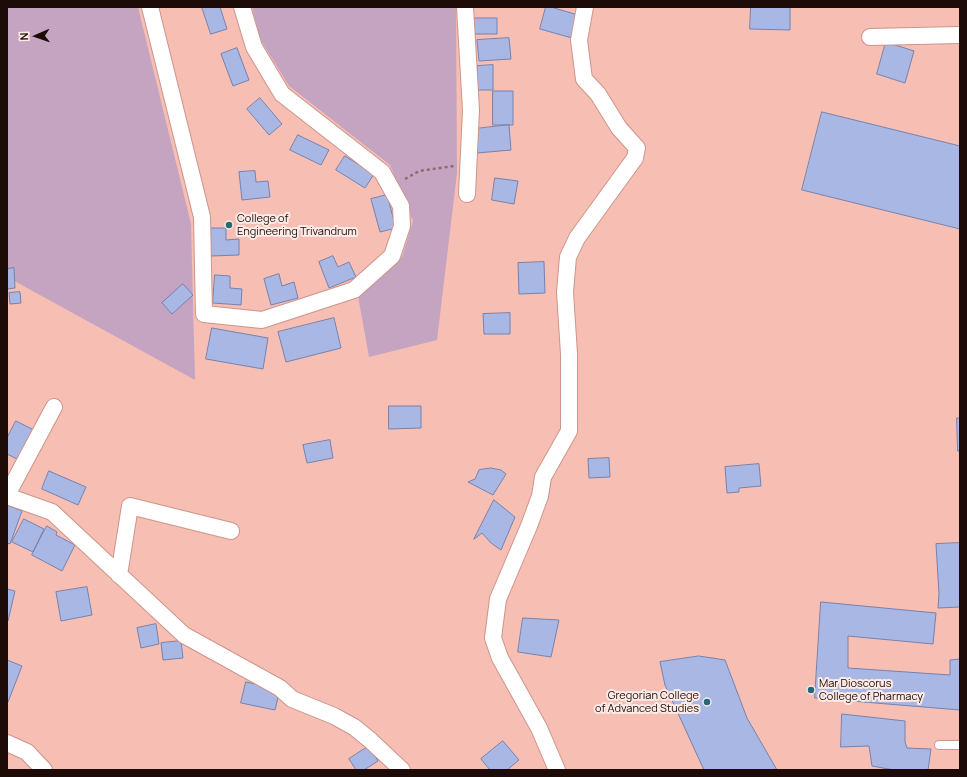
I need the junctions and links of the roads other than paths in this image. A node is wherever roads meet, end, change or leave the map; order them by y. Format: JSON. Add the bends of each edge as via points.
{"nodes":[{"id":1,"x":242,"y":7,"type":"edge"},
{"id":2,"x":465,"y":7,"type":"edge"},
{"id":3,"x":585,"y":7,"type":"edge"},
{"id":4,"x":148,"y":10,"type":"edge"},
{"id":5,"x":960,"y":35,"type":"edge"},
{"id":6,"x":870,"y":37,"type":"dead end"},
{"id":7,"x":467,"y":194,"type":"dead end"},
{"id":8,"x":54,"y":407,"type":"dead end"},
{"id":9,"x":7,"y":495,"type":"edge"},
{"id":10,"x":232,"y":531,"type":"dead end"},
{"id":11,"x":120,"y":575,"type":"junction"},
{"id":12,"x":7,"y":743,"type":"edge"},
{"id":13,"x":940,"y":745,"type":"dead end"},
{"id":14,"x":960,"y":745,"type":"edge"},
{"id":15,"x":44,"y":770,"type":"edge"},
{"id":16,"x":402,"y":770,"type":"edge"},
{"id":17,"x":557,"y":770,"type":"edge"}],
"edges":[{"from":1,"to":4,"type":"street","via":[[254,47],[282,94],[382,172],[401,206],[402,226],[392,256],[354,290],[262,320],[204,314],[202,217]]},
{"from":2,"to":7,"type":"street","via":[[471,110]]},
{"from":3,"to":17,"type":"street","via":[[579,40],[584,79],[598,94],[619,128],[637,148],[635,158],[577,238],[568,257],[565,292],[569,354],[569,431],[543,477],[540,496],[498,600],[493,638],[500,658],[540,728]]},
{"from":5,"to":6,"type":"street"},
{"from":8,"to":9,"type":"street"},
{"from":9,"to":11,"type":"street","via":[[52,512]]},
{"from":10,"to":11,"type":"street","via":[[130,506]]},
{"from":11,"to":16,"type":"street","via":[[184,636],[280,688],[292,700],[334,716],[354,727]]},
{"from":12,"to":15,"type":"street","via":[[27,752]]},
{"from":13,"to":14,"type":"lane"}]}
